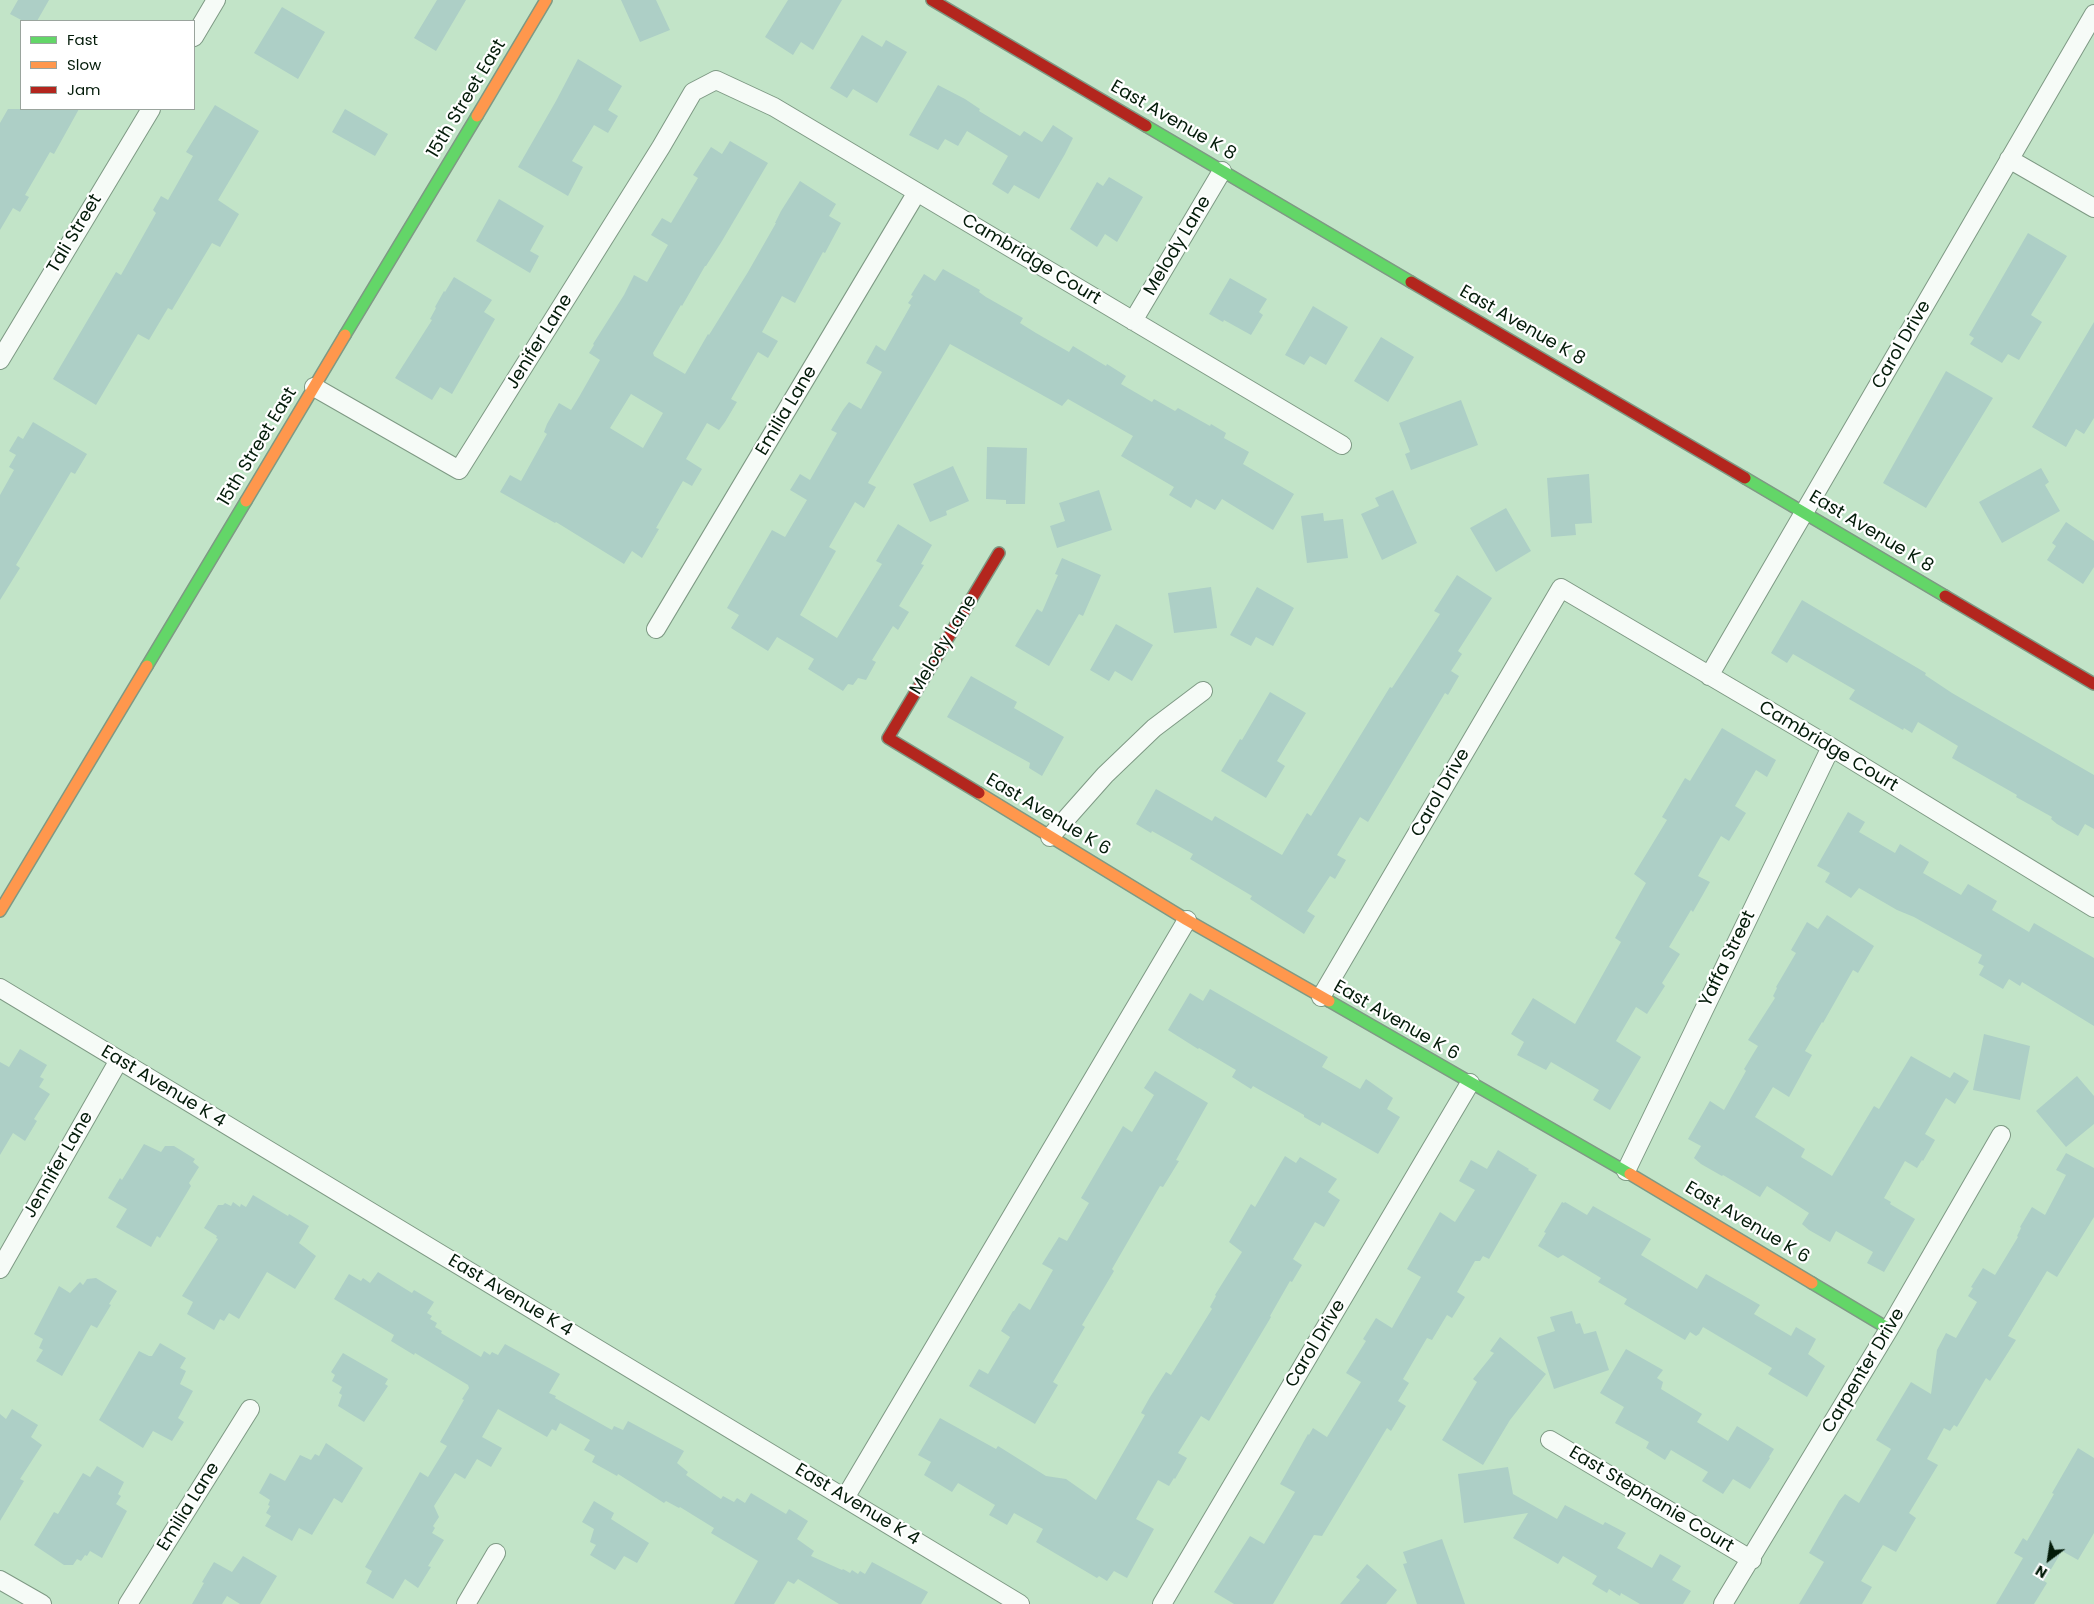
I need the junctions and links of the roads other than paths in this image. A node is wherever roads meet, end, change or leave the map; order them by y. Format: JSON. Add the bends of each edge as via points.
{"nodes":[{"id":1,"x":216,"y":0,"type":"edge"},
{"id":2,"x":546,"y":0,"type":"edge"},
{"id":3,"x":932,"y":0,"type":"edge"},
{"id":4,"x":2094,"y":14,"type":"edge"},
{"id":5,"x":195,"y":35,"type":"edge"},
{"id":6,"x":716,"y":80,"type":"joint"},
{"id":7,"x":150,"y":110,"type":"edge"},
{"id":8,"x":2009,"y":159,"type":"junction"},
{"id":9,"x":1222,"y":170,"type":"junction"},
{"id":10,"x":917,"y":192,"type":"junction"},
{"id":11,"x":2094,"y":208,"type":"edge"},
{"id":12,"x":1133,"y":320,"type":"junction"},
{"id":13,"x":0,"y":360,"type":"edge"},
{"id":14,"x":314,"y":387,"type":"junction"},
{"id":15,"x":1342,"y":444,"type":"dead end"},
{"id":16,"x":1805,"y":512,"type":"junction"},
{"id":17,"x":1000,"y":553,"type":"dead end"},
{"id":18,"x":1561,"y":588,"type":"joint"},
{"id":19,"x":656,"y":629,"type":"dead end"},
{"id":20,"x":1709,"y":676,"type":"junction"},
{"id":21,"x":2094,"y":684,"type":"edge"},
{"id":22,"x":1203,"y":691,"type":"dead end"},
{"id":23,"x":888,"y":738,"type":"joint"},
{"id":24,"x":1830,"y":747,"type":"junction"},
{"id":25,"x":1050,"y":837,"type":"junction"},
{"id":26,"x":2094,"y":908,"type":"edge"},
{"id":27,"x":0,"y":911,"type":"edge"},
{"id":28,"x":1187,"y":920,"type":"junction"},
{"id":29,"x":0,"y":988,"type":"edge"},
{"id":30,"x":1321,"y":997,"type":"junction"},
{"id":31,"x":119,"y":1060,"type":"junction"},
{"id":32,"x":1470,"y":1083,"type":"junction"},
{"id":33,"x":2001,"y":1135,"type":"dead end"},
{"id":34,"x":1626,"y":1171,"type":"junction"},
{"id":35,"x":0,"y":1269,"type":"edge"},
{"id":36,"x":1889,"y":1330,"type":"junction"},
{"id":37,"x":250,"y":1409,"type":"dead end"},
{"id":38,"x":1550,"y":1440,"type":"dead end"},
{"id":39,"x":845,"y":1498,"type":"junction"},
{"id":40,"x":496,"y":1554,"type":"dead end"},
{"id":41,"x":1752,"y":1560,"type":"junction"},
{"id":42,"x":0,"y":1580,"type":"edge"},
{"id":43,"x":42,"y":1604,"type":"edge"},
{"id":44,"x":128,"y":1604,"type":"edge"},
{"id":45,"x":466,"y":1604,"type":"edge"},
{"id":46,"x":1020,"y":1604,"type":"edge"},
{"id":47,"x":1162,"y":1604,"type":"edge"},
{"id":48,"x":1723,"y":1604,"type":"edge"}],
"edges":[{"from":1,"to":5,"type":"street"},
{"from":2,"to":14,"type":"street","name":"15th Street East"},
{"from":3,"to":9,"type":"street","name":"East Avenue K 8"},
{"from":4,"to":8,"type":"street","name":"Carol Drive"},
{"from":6,"to":10,"type":"street","name":"Cambridge Court","via":[[774,107]]},
{"from":6,"to":14,"type":"street","name":"Jenifer Lane","via":[[693,92],[459,470]]},
{"from":7,"to":13,"type":"street","name":"Tali Street"},
{"from":8,"to":11,"type":"street"},
{"from":8,"to":16,"type":"street","name":"Carol Drive"},
{"from":9,"to":12,"type":"street","name":"Melody Lane"},
{"from":9,"to":16,"type":"street","name":"East Avenue K 8"},
{"from":10,"to":12,"type":"street","name":"Cambridge Court"},
{"from":10,"to":19,"type":"street","name":"Emilia Lane"},
{"from":12,"to":15,"type":"street","name":"Cambridge Court"},
{"from":14,"to":27,"type":"street","name":"15th Street East"},
{"from":16,"to":20,"type":"street","name":"Carol Drive"},
{"from":16,"to":21,"type":"street","name":"East Avenue K 8"},
{"from":17,"to":23,"type":"street","name":"Melody Lane"},
{"from":18,"to":20,"type":"street","name":"Cambridge Court"},
{"from":18,"to":30,"type":"street","name":"Carol Drive"},
{"from":20,"to":24,"type":"street","name":"Cambridge Court"},
{"from":22,"to":25,"type":"street","via":[[1154,728],[1112,768]]},
{"from":23,"to":25,"type":"street","name":"East Avenue K 6"},
{"from":24,"to":26,"type":"street","name":"Cambridge Court"},
{"from":24,"to":34,"type":"street","name":"Yaffa Street"},
{"from":25,"to":28,"type":"street","name":"East Avenue K 6"},
{"from":28,"to":30,"type":"street","name":"East Avenue K 6"},
{"from":28,"to":39,"type":"street"},
{"from":29,"to":31,"type":"street","name":"East Avenue K 4"},
{"from":30,"to":32,"type":"street","name":"East Avenue K 6"},
{"from":31,"to":35,"type":"street","name":"Jennifer Lane"},
{"from":31,"to":39,"type":"street","name":"East Avenue K 4"},
{"from":32,"to":34,"type":"street","name":"East Avenue K 6"},
{"from":32,"to":47,"type":"street","name":"Carol Drive"},
{"from":33,"to":36,"type":"street","name":"Carpenter Drive"},
{"from":34,"to":36,"type":"street","name":"East Avenue K 6"},
{"from":36,"to":41,"type":"street","name":"Carpenter Drive"},
{"from":37,"to":44,"type":"street","name":"Emilia Lane"},
{"from":38,"to":41,"type":"street","name":"East Stephanie Court"},
{"from":39,"to":46,"type":"street","name":"East Avenue K 4"},
{"from":40,"to":45,"type":"street"},
{"from":41,"to":48,"type":"street","name":"Carpenter Drive"},
{"from":42,"to":43,"type":"street"}]}
